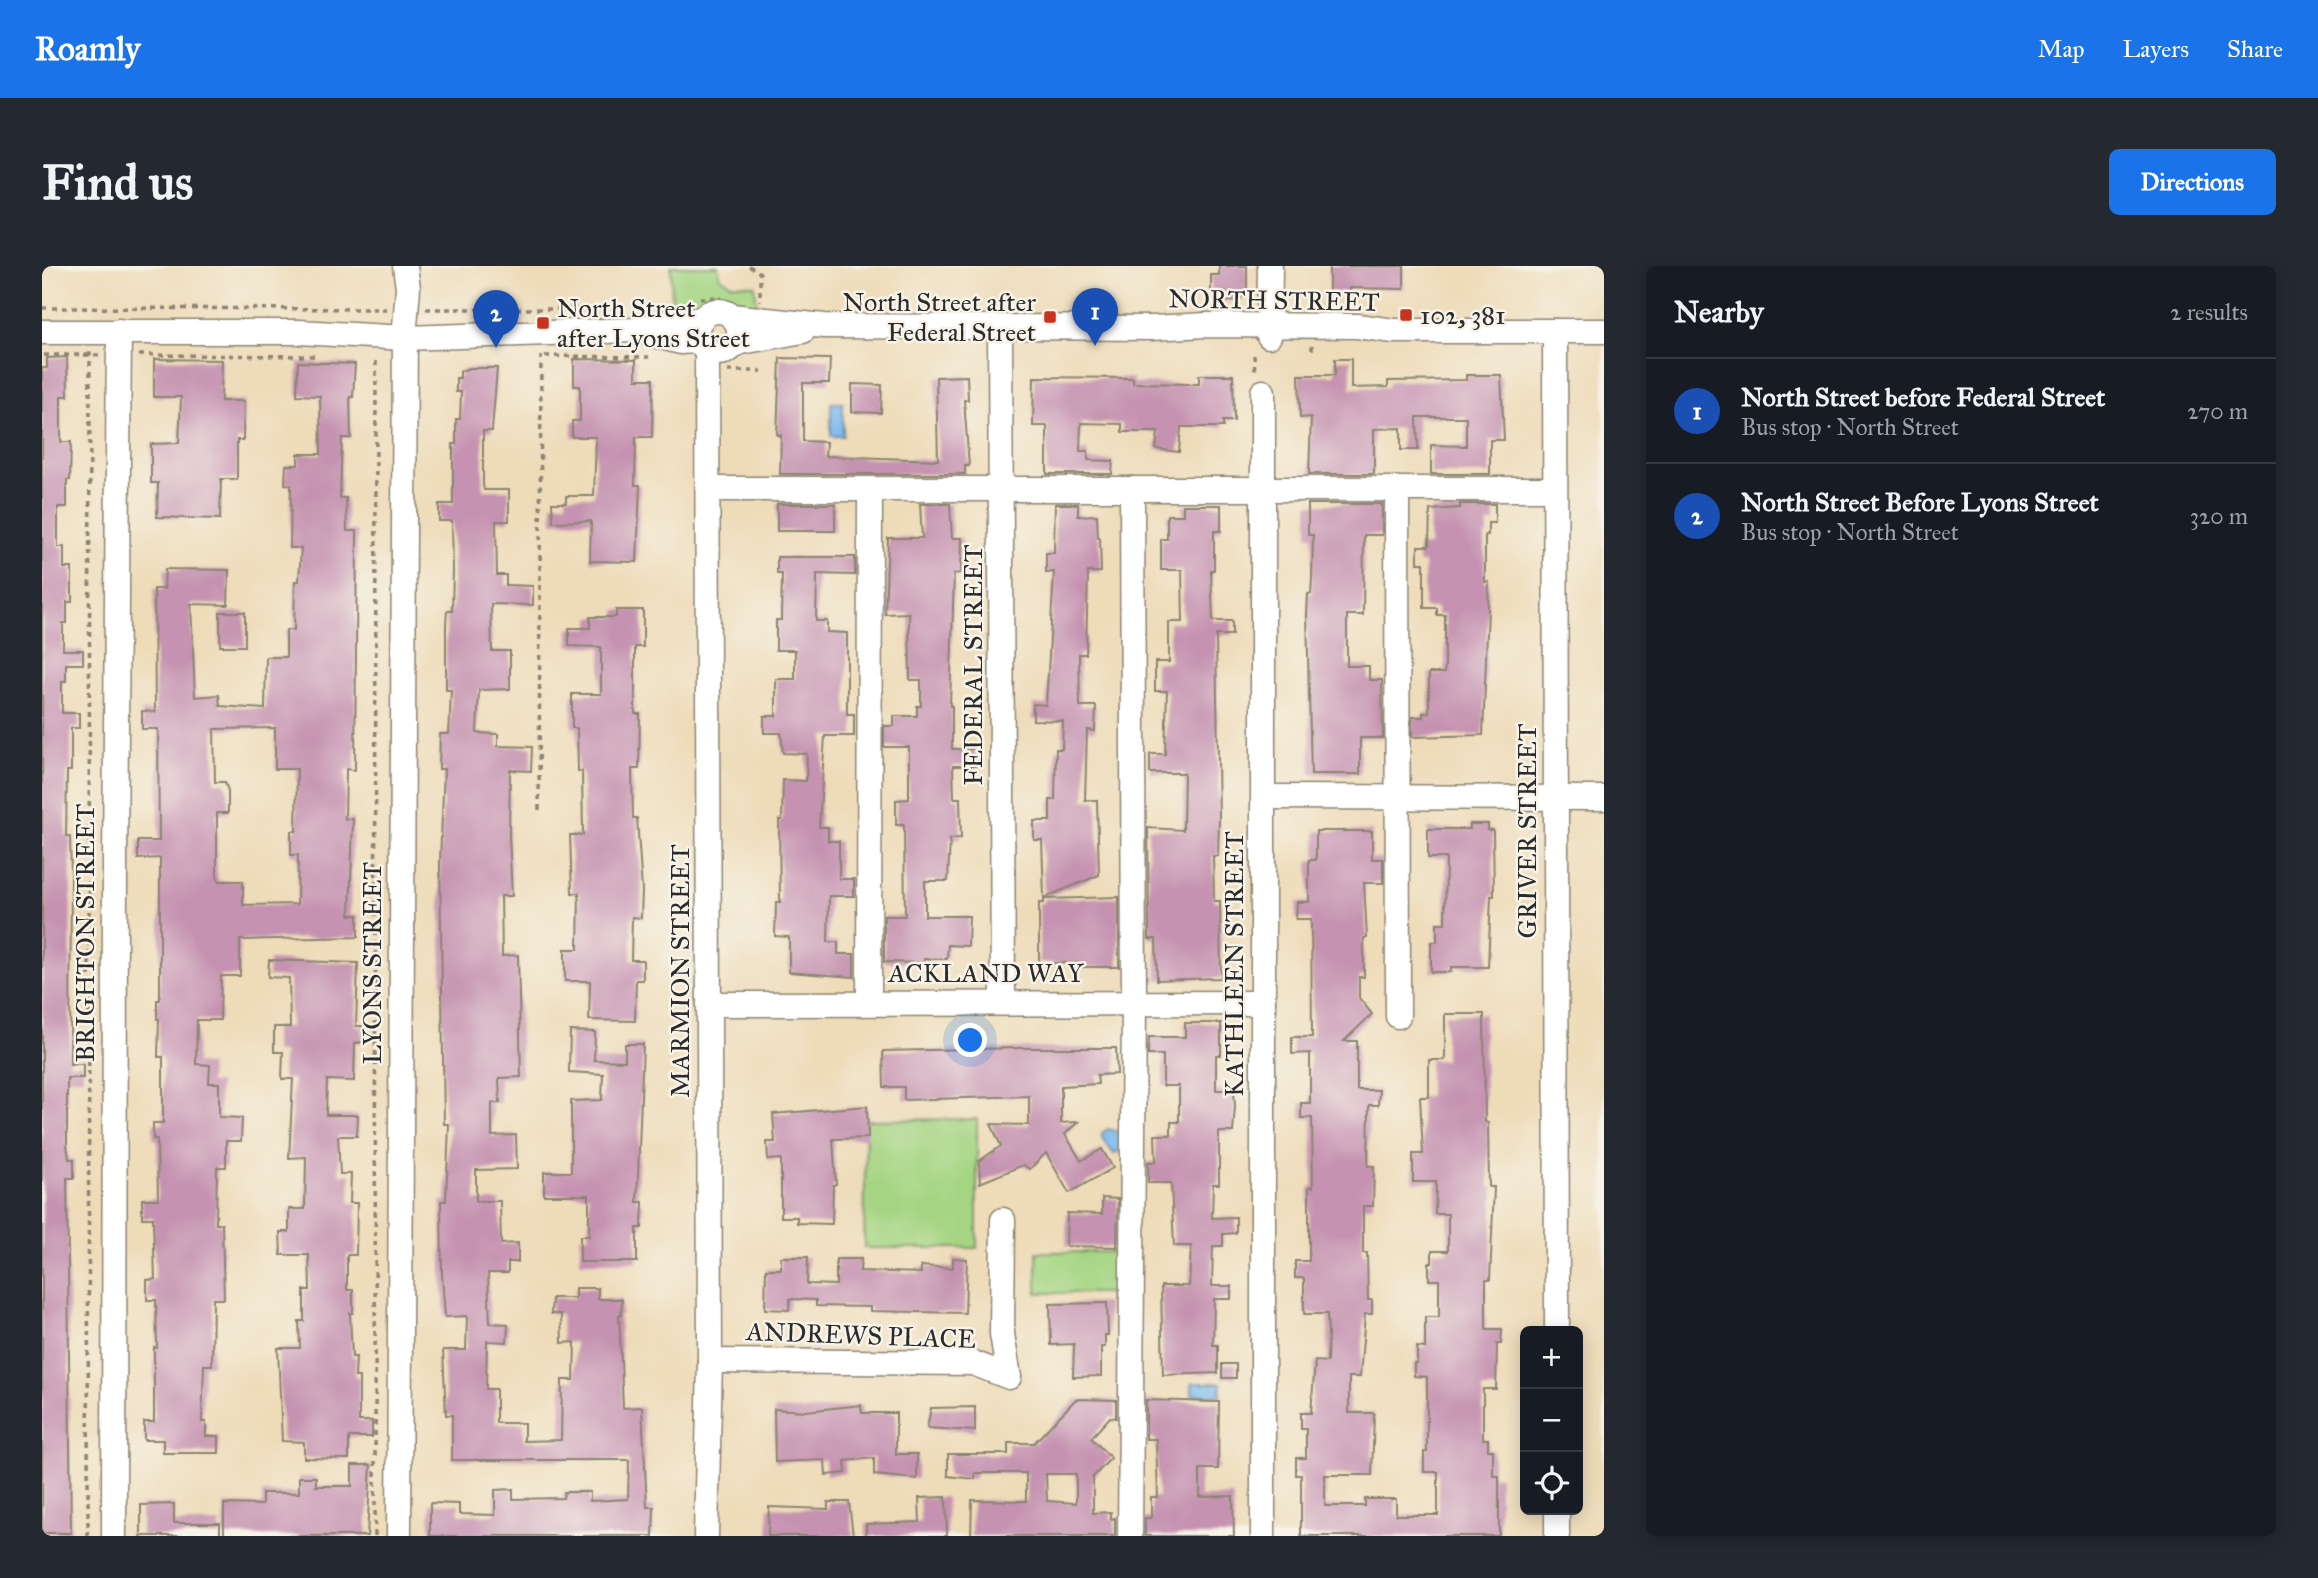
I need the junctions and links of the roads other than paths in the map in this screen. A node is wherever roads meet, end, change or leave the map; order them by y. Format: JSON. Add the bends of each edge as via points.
{"nodes":[{"id":1,"x":399,"y":266,"type":"edge"},
{"id":2,"x":405,"y":266,"type":"edge"},
{"id":3,"x":1270,"y":266,"type":"edge"},
{"id":4,"x":1284,"y":266,"type":"edge"},
{"id":5,"x":824,"y":326,"type":"junction"},
{"id":6,"x":1000,"y":328,"type":"junction"},
{"id":7,"x":119,"y":331,"type":"junction"},
{"id":8,"x":1277,"y":331,"type":"junction"},
{"id":9,"x":1555,"y":331,"type":"junction"},
{"id":10,"x":1604,"y":331,"type":"edge"},
{"id":11,"x":42,"y":332,"type":"edge"},
{"id":12,"x":401,"y":332,"type":"junction"},
{"id":13,"x":714,"y":341,"type":"junction"},
{"id":14,"x":1262,"y":392,"type":"dead end"},
{"id":15,"x":710,"y":489,"type":"junction"},
{"id":16,"x":1132,"y":489,"type":"junction"},
{"id":17,"x":1397,"y":489,"type":"junction"},
{"id":18,"x":1553,"y":489,"type":"junction"},
{"id":19,"x":870,"y":491,"type":"junction"},
{"id":20,"x":1003,"y":491,"type":"junction"},
{"id":21,"x":1264,"y":491,"type":"junction"},
{"id":22,"x":1264,"y":797,"type":"junction"},
{"id":23,"x":1398,"y":798,"type":"junction"},
{"id":24,"x":1557,"y":798,"type":"junction"},
{"id":25,"x":1604,"y":798,"type":"edge"},
{"id":26,"x":869,"y":1003,"type":"junction"},
{"id":27,"x":1003,"y":1003,"type":"junction"},
{"id":28,"x":1134,"y":1003,"type":"junction"},
{"id":29,"x":1263,"y":1003,"type":"junction"},
{"id":30,"x":709,"y":1004,"type":"junction"},
{"id":31,"x":1398,"y":1016,"type":"dead end"},
{"id":32,"x":1003,"y":1220,"type":"dead end"},
{"id":33,"x":1557,"y":1326,"type":"edge"},
{"id":34,"x":710,"y":1361,"type":"junction"},
{"id":35,"x":1557,"y":1515,"type":"edge"},
{"id":36,"x":114,"y":1536,"type":"edge"},
{"id":37,"x":399,"y":1536,"type":"edge"},
{"id":38,"x":706,"y":1536,"type":"edge"},
{"id":39,"x":1130,"y":1536,"type":"edge"},
{"id":40,"x":1263,"y":1536,"type":"edge"},
{"id":41,"x":1557,"y":1536,"type":"edge"}],
"edges":[{"from":1,"to":12,"type":"street"},
{"from":2,"to":12,"type":"street","via":[[408,288]]},
{"from":3,"to":8,"type":"street"},
{"from":4,"to":8,"type":"street"},
{"from":5,"to":6,"type":"street","name":"NORTH STREET"},
{"from":5,"to":13,"type":"street","name":"NORTH STREET"},
{"from":5,"to":13,"type":"street","name":"NORTH STREET","via":[[711,312]]},
{"from":6,"to":8,"type":"street","name":"NORTH STREET","via":[[1152,328],[1203,336]]},
{"from":6,"to":20,"type":"street","name":"FEDERAL STREET"},
{"from":7,"to":11,"type":"street","name":"NORTH STREET"},
{"from":7,"to":12,"type":"street","name":"NORTH STREET","via":[[299,332],[340,326]]},
{"from":7,"to":36,"type":"street","name":"BRIGHTON STREET"},
{"from":8,"to":9,"type":"street","name":"NORTH STREET","via":[[1357,326],[1394,331]]},
{"from":9,"to":10,"type":"street","name":"NORTH STREET"},
{"from":9,"to":18,"type":"street","name":"GRIVER STREET"},
{"from":12,"to":13,"type":"street","name":"NORTH STREET","via":[[477,326],[509,333],[634,330],[680,342]]},
{"from":12,"to":37,"type":"street","name":"LYONS STREET","via":[[405,390]]},
{"from":13,"to":15,"type":"street","name":"MARMION STREET"},
{"from":14,"to":21,"type":"street","name":"KATHLEEN STREET"},
{"from":15,"to":19,"type":"street"},
{"from":15,"to":30,"type":"street","name":"MARMION STREET"},
{"from":16,"to":20,"type":"street"},
{"from":16,"to":21,"type":"street"},
{"from":16,"to":28,"type":"street"},
{"from":17,"to":18,"type":"street"},
{"from":17,"to":21,"type":"street"},
{"from":17,"to":23,"type":"street"},
{"from":18,"to":24,"type":"street","name":"GRIVER STREET"},
{"from":19,"to":20,"type":"street"},
{"from":19,"to":26,"type":"street"},
{"from":20,"to":27,"type":"street","name":"FEDERAL STREET"},
{"from":21,"to":22,"type":"street","name":"KATHLEEN STREET"},
{"from":22,"to":23,"type":"street"},
{"from":22,"to":29,"type":"street","name":"KATHLEEN STREET"},
{"from":23,"to":24,"type":"street"},
{"from":23,"to":31,"type":"street"},
{"from":24,"to":25,"type":"street"},
{"from":24,"to":33,"type":"street","name":"GRIVER STREET"},
{"from":26,"to":27,"type":"street","name":"ACKLAND WAY"},
{"from":26,"to":30,"type":"street","name":"ACKLAND WAY"},
{"from":27,"to":28,"type":"street","name":"ACKLAND WAY"},
{"from":28,"to":29,"type":"street","name":"ACKLAND WAY"},
{"from":28,"to":39,"type":"street"},
{"from":29,"to":40,"type":"street","name":"KATHLEEN STREET"},
{"from":30,"to":34,"type":"street","name":"MARMION STREET"},
{"from":32,"to":34,"type":"street","name":"ANDREWS PLACE","via":[[1002,1334],[1015,1384],[974,1363]]},
{"from":34,"to":38,"type":"street","name":"MARMION STREET"},
{"from":35,"to":41,"type":"street"}]}
